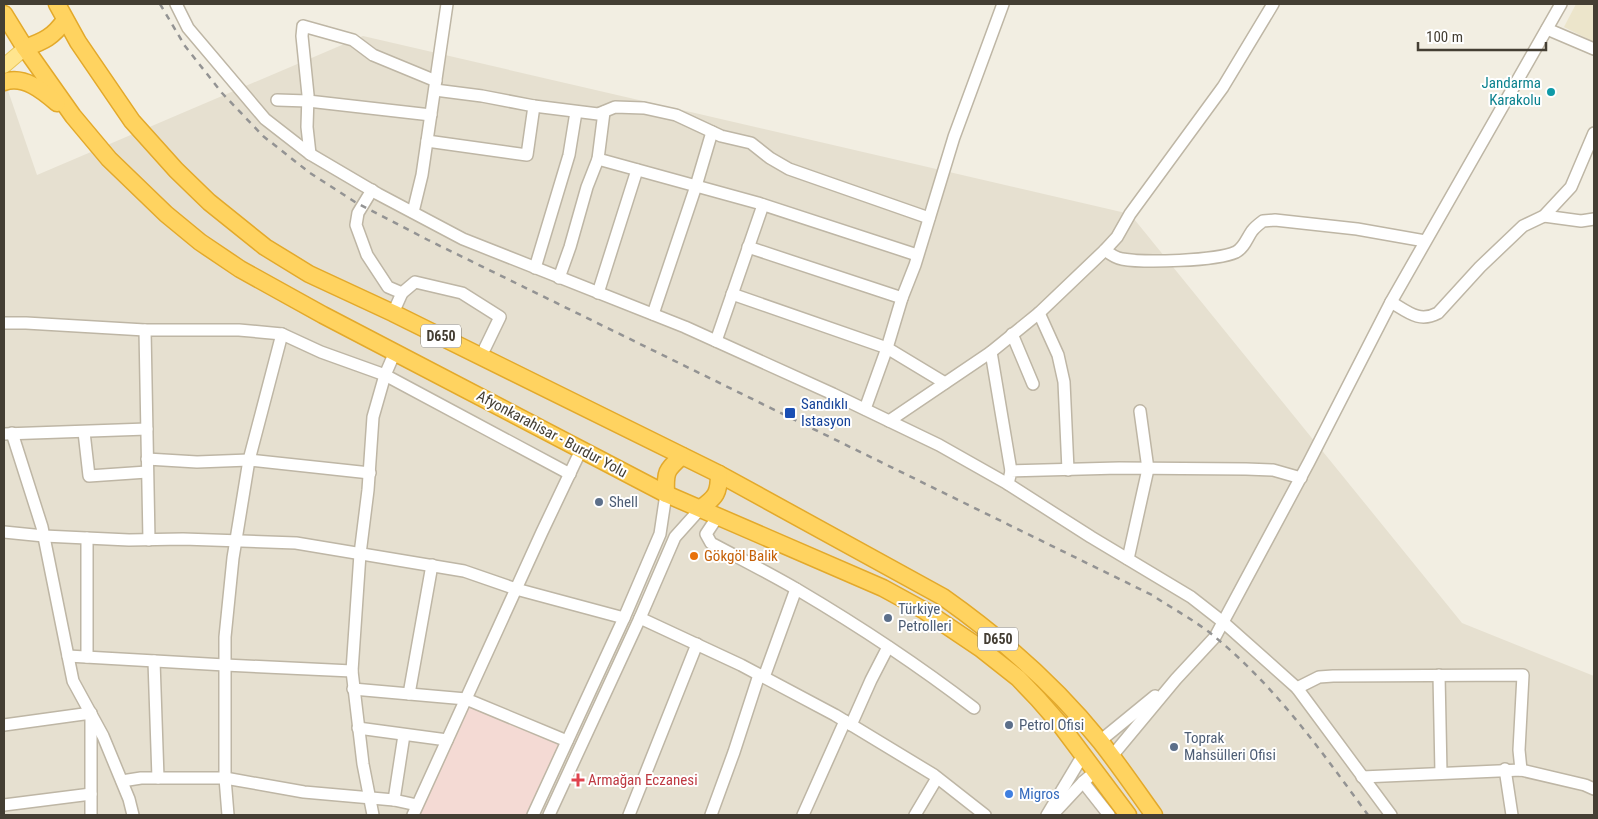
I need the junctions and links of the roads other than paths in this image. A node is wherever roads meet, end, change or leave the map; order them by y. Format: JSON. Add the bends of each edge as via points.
{"nodes":[{"id":1,"x":58,"y":4,"type":"edge"},
{"id":2,"x":176,"y":4,"type":"edge"},
{"id":3,"x":448,"y":4,"type":"edge"},
{"id":4,"x":1003,"y":4,"type":"edge"},
{"id":5,"x":1272,"y":4,"type":"edge"},
{"id":6,"x":1561,"y":4,"type":"edge"},
{"id":7,"x":4,"y":14,"type":"edge"},
{"id":8,"x":65,"y":20,"type":"junction"},
{"id":9,"x":1547,"y":29,"type":"junction"},
{"id":10,"x":25,"y":48,"type":"junction"},
{"id":11,"x":1594,"y":49,"type":"edge"},
{"id":12,"x":4,"y":66,"type":"edge"},
{"id":13,"x":4,"y":82,"type":"edge"},
{"id":14,"x":435,"y":86,"type":"junction"},
{"id":15,"x":277,"y":100,"type":"dead end"},
{"id":16,"x":308,"y":101,"type":"junction"},
{"id":17,"x":534,"y":106,"type":"junction"},
{"id":18,"x":576,"y":112,"type":"junction"},
{"id":19,"x":604,"y":112,"type":"junction"},
{"id":20,"x":431,"y":115,"type":"junction"},
{"id":21,"x":73,"y":116,"type":"junction"},
{"id":22,"x":712,"y":132,"type":"junction"},
{"id":23,"x":1594,"y":134,"type":"edge"},
{"id":24,"x":427,"y":141,"type":"junction"},
{"id":25,"x":310,"y":154,"type":"junction"},
{"id":26,"x":598,"y":159,"type":"junction"},
{"id":27,"x":637,"y":170,"type":"junction"},
{"id":28,"x":696,"y":186,"type":"junction"},
{"id":29,"x":372,"y":190,"type":"junction"},
{"id":30,"x":763,"y":205,"type":"junction"},
{"id":31,"x":413,"y":212,"type":"junction"},
{"id":32,"x":1544,"y":216,"type":"junction"},
{"id":33,"x":929,"y":218,"type":"junction"},
{"id":34,"x":1594,"y":219,"type":"edge"},
{"id":35,"x":1425,"y":241,"type":"junction"},
{"id":36,"x":748,"y":247,"type":"junction"},
{"id":37,"x":1105,"y":250,"type":"junction"},
{"id":38,"x":918,"y":255,"type":"junction"},
{"id":39,"x":535,"y":268,"type":"junction"},
{"id":40,"x":559,"y":278,"type":"junction"},
{"id":41,"x":402,"y":293,"type":"junction"},
{"id":42,"x":598,"y":293,"type":"junction"},
{"id":43,"x":732,"y":294,"type":"junction"},
{"id":44,"x":902,"y":298,"type":"junction"},
{"id":45,"x":1391,"y":302,"type":"junction"},
{"id":46,"x":1039,"y":312,"type":"junction"},
{"id":47,"x":394,"y":313,"type":"junction"},
{"id":48,"x":653,"y":314,"type":"junction"},
{"id":49,"x":4,"y":323,"type":"edge"},
{"id":50,"x":145,"y":330,"type":"junction"},
{"id":51,"x":282,"y":334,"type":"junction"},
{"id":52,"x":1012,"y":334,"type":"junction"},
{"id":53,"x":716,"y":341,"type":"junction"},
{"id":54,"x":485,"y":348,"type":"dead end"},
{"id":55,"x":887,"y":348,"type":"junction"},
{"id":56,"x":396,"y":352,"type":"junction"},
{"id":57,"x":991,"y":352,"type":"junction"},
{"id":58,"x":385,"y":375,"type":"junction"},
{"id":59,"x":945,"y":383,"type":"junction"},
{"id":60,"x":1034,"y":384,"type":"dead end"},
{"id":61,"x":865,"y":409,"type":"junction"},
{"id":62,"x":1140,"y":411,"type":"dead end"},
{"id":63,"x":889,"y":421,"type":"junction"},
{"id":64,"x":147,"y":429,"type":"junction"},
{"id":65,"x":84,"y":432,"type":"junction"},
{"id":66,"x":8,"y":434,"type":"edge"},
{"id":67,"x":582,"y":450,"type":"junction"},
{"id":68,"x":682,"y":456,"type":"junction"},
{"id":69,"x":147,"y":459,"type":"junction"},
{"id":70,"x":249,"y":460,"type":"junction"},
{"id":71,"x":1148,"y":469,"type":"junction"},
{"id":72,"x":1068,"y":470,"type":"junction"},
{"id":73,"x":1011,"y":471,"type":"junction"},
{"id":74,"x":147,"y":472,"type":"junction"},
{"id":75,"x":370,"y":472,"type":"junction"},
{"id":76,"x":570,"y":474,"type":"junction"},
{"id":77,"x":719,"y":474,"type":"junction"},
{"id":78,"x":1301,"y":478,"type":"junction"},
{"id":79,"x":1008,"y":484,"type":"junction"},
{"id":80,"x":666,"y":494,"type":"junction"},
{"id":81,"x":701,"y":508,"type":"junction"},
{"id":82,"x":718,"y":516,"type":"junction"},
{"id":83,"x":4,"y":532,"type":"edge"},
{"id":84,"x":44,"y":536,"type":"junction"},
{"id":85,"x":87,"y":538,"type":"junction"},
{"id":86,"x":149,"y":540,"type":"junction"},
{"id":87,"x":236,"y":541,"type":"junction"},
{"id":88,"x":360,"y":554,"type":"junction"},
{"id":89,"x":1128,"y":559,"type":"junction"},
{"id":90,"x":432,"y":566,"type":"junction"},
{"id":91,"x":516,"y":589,"type":"junction"},
{"id":92,"x":796,"y":589,"type":"junction"},
{"id":93,"x":624,"y":618,"type":"junction"},
{"id":94,"x":640,"y":618,"type":"junction"},
{"id":95,"x":1223,"y":622,"type":"junction"},
{"id":96,"x":697,"y":644,"type":"junction"},
{"id":97,"x":888,"y":647,"type":"junction"},
{"id":98,"x":68,"y":656,"type":"junction"},
{"id":99,"x":87,"y":657,"type":"junction"},
{"id":100,"x":154,"y":661,"type":"junction"},
{"id":101,"x":225,"y":665,"type":"junction"},
{"id":102,"x":352,"y":671,"type":"junction"},
{"id":103,"x":761,"y":676,"type":"junction"},
{"id":104,"x":1439,"y":676,"type":"junction"},
{"id":105,"x":1176,"y":680,"type":"junction"},
{"id":106,"x":1297,"y":688,"type":"junction"},
{"id":107,"x":354,"y":689,"type":"junction"},
{"id":108,"x":409,"y":694,"type":"junction"},
{"id":109,"x":466,"y":699,"type":"junction"},
{"id":110,"x":974,"y":708,"type":"dead end"},
{"id":111,"x":90,"y":713,"type":"junction"},
{"id":112,"x":848,"y":723,"type":"junction"},
{"id":113,"x":4,"y":725,"type":"edge"},
{"id":114,"x":358,"y":728,"type":"junction"},
{"id":115,"x":404,"y":734,"type":"junction"},
{"id":116,"x":448,"y":740,"type":"junction"},
{"id":117,"x":567,"y":741,"type":"junction"},
{"id":118,"x":1100,"y":741,"type":"junction"},
{"id":119,"x":1083,"y":755,"type":"junction"},
{"id":120,"x":1112,"y":756,"type":"junction"},
{"id":121,"x":1505,"y":770,"type":"junction"},
{"id":122,"x":1521,"y":770,"type":"junction"},
{"id":123,"x":1096,"y":771,"type":"junction"},
{"id":124,"x":1442,"y":772,"type":"junction"},
{"id":125,"x":1362,"y":777,"type":"junction"},
{"id":126,"x":158,"y":778,"type":"junction"},
{"id":127,"x":226,"y":778,"type":"junction"},
{"id":128,"x":937,"y":778,"type":"junction"},
{"id":129,"x":122,"y":781,"type":"junction"},
{"id":130,"x":1083,"y":782,"type":"junction"},
{"id":131,"x":1594,"y":789,"type":"edge"},
{"id":132,"x":91,"y":794,"type":"junction"},
{"id":133,"x":370,"y":797,"type":"junction"},
{"id":134,"x":394,"y":800,"type":"junction"},
{"id":135,"x":8,"y":804,"type":"edge"},
{"id":136,"x":415,"y":810,"type":"edge"},
{"id":137,"x":91,"y":815,"type":"edge"},
{"id":138,"x":133,"y":815,"type":"edge"},
{"id":139,"x":228,"y":815,"type":"edge"},
{"id":140,"x":373,"y":815,"type":"edge"},
{"id":141,"x":533,"y":815,"type":"edge"},
{"id":142,"x":549,"y":815,"type":"edge"},
{"id":143,"x":630,"y":815,"type":"edge"},
{"id":144,"x":711,"y":815,"type":"edge"},
{"id":145,"x":803,"y":815,"type":"edge"},
{"id":146,"x":915,"y":815,"type":"edge"},
{"id":147,"x":984,"y":815,"type":"edge"},
{"id":148,"x":1047,"y":815,"type":"edge"},
{"id":149,"x":1052,"y":815,"type":"edge"},
{"id":150,"x":1109,"y":815,"type":"edge"},
{"id":151,"x":1128,"y":815,"type":"edge"},
{"id":152,"x":1154,"y":815,"type":"edge"},
{"id":153,"x":1391,"y":815,"type":"edge"},
{"id":154,"x":1512,"y":815,"type":"edge"}],
"edges":[{"from":1,"to":8,"type":"highway","number":"D650"},
{"from":2,"to":25,"type":"street","via":[[188,28],[265,119]]},
{"from":3,"to":14,"type":"street"},
{"from":4,"to":33,"type":"street","via":[[954,136]]},
{"from":5,"to":37,"type":"street","via":[[1223,87]]},
{"from":6,"to":9,"type":"street"},
{"from":7,"to":10,"type":"highway","name":"Afyonkarahisar - Burdur Yolu","number":"D650"},
{"from":8,"to":10,"type":"highway","via":[[56,33]]},
{"from":8,"to":47,"type":"highway","number":"D650","via":[[132,121],[209,202],[289,263]]},
{"from":9,"to":11,"type":"street"},
{"from":9,"to":35,"type":"street"},
{"from":10,"to":12,"type":"main road"},
{"from":10,"to":21,"type":"highway","name":"Afyonkarahisar - Burdur Yolu","number":"D650"},
{"from":13,"to":21,"type":"highway","via":[[23,82],[38,88]]},
{"from":14,"to":16,"type":"street","via":[[373,55],[353,40],[303,26]]},
{"from":14,"to":17,"type":"street"},
{"from":14,"to":20,"type":"street"},
{"from":15,"to":16,"type":"street"},
{"from":16,"to":20,"type":"street"},
{"from":16,"to":25,"type":"street"},
{"from":17,"to":18,"type":"street"},
{"from":17,"to":24,"type":"street","via":[[527,155]]},
{"from":18,"to":19,"type":"street"},
{"from":18,"to":39,"type":"street","via":[[570,155]]},
{"from":19,"to":22,"type":"street","via":[[616,107],[644,108],[676,115]]},
{"from":19,"to":26,"type":"street"},
{"from":20,"to":24,"type":"street"},
{"from":21,"to":56,"type":"highway","name":"Afyonkarahisar - Burdur Yolu","number":"D650","via":[[109,159],[200,242],[283,294]]},
{"from":22,"to":28,"type":"street"},
{"from":22,"to":33,"type":"street","via":[[751,143],[789,168]]},
{"from":23,"to":32,"type":"street","via":[[1571,187]]},
{"from":24,"to":31,"type":"street"},
{"from":25,"to":29,"type":"street"},
{"from":26,"to":27,"type":"street"},
{"from":26,"to":40,"type":"street"},
{"from":27,"to":28,"type":"street"},
{"from":27,"to":42,"type":"street"},
{"from":28,"to":30,"type":"street"},
{"from":28,"to":48,"type":"street"},
{"from":29,"to":31,"type":"street"},
{"from":29,"to":41,"type":"street","via":[[358,213],[356,225],[367,255],[388,287]]},
{"from":30,"to":36,"type":"street"},
{"from":30,"to":38,"type":"street"},
{"from":31,"to":39,"type":"street","via":[[463,239]]},
{"from":32,"to":34,"type":"street","via":[[1580,221]]},
{"from":32,"to":45,"type":"street","via":[[1524,226],[1438,313],[1422,318]]},
{"from":33,"to":38,"type":"street"},
{"from":35,"to":37,"type":"street","via":[[1275,220],[1264,221],[1236,252],[1222,255],[1146,261],[1120,259]]},
{"from":35,"to":45,"type":"street"},
{"from":36,"to":43,"type":"street"},
{"from":36,"to":44,"type":"street"},
{"from":37,"to":46,"type":"street"},
{"from":38,"to":44,"type":"street"},
{"from":39,"to":40,"type":"street"},
{"from":40,"to":42,"type":"street"},
{"from":41,"to":47,"type":"street"},
{"from":41,"to":54,"type":"street","via":[[415,282],[462,293],[485,307],[500,317]]},
{"from":42,"to":48,"type":"street"},
{"from":43,"to":53,"type":"street"},
{"from":43,"to":55,"type":"street"},
{"from":44,"to":55,"type":"street"},
{"from":45,"to":78,"type":"street"},
{"from":46,"to":52,"type":"street"},
{"from":46,"to":72,"type":"street","via":[[1058,355],[1064,382]]},
{"from":47,"to":68,"type":"highway","number":"D650"},
{"from":48,"to":53,"type":"street"},
{"from":49,"to":50,"type":"street"},
{"from":50,"to":51,"type":"street","via":[[239,330]]},
{"from":50,"to":64,"type":"street"},
{"from":51,"to":58,"type":"street"},
{"from":51,"to":70,"type":"street"},
{"from":52,"to":57,"type":"street"},
{"from":52,"to":60,"type":"street"},
{"from":53,"to":61,"type":"street"},
{"from":55,"to":59,"type":"street"},
{"from":55,"to":61,"type":"street"},
{"from":56,"to":58,"type":"street"},
{"from":56,"to":67,"type":"highway","name":"Afyonkarahisar - Burdur Yolu","number":"D650"},
{"from":57,"to":59,"type":"street"},
{"from":57,"to":73,"type":"street"},
{"from":58,"to":75,"type":"street","via":[[373,417]]},
{"from":58,"to":76,"type":"street"},
{"from":59,"to":63,"type":"street"},
{"from":61,"to":63,"type":"street"},
{"from":62,"to":71,"type":"street"},
{"from":63,"to":79,"type":"street"},
{"from":64,"to":65,"type":"street"},
{"from":64,"to":69,"type":"street"},
{"from":65,"to":66,"type":"street"},
{"from":65,"to":74,"type":"street","via":[[89,476]]},
{"from":66,"to":84,"type":"street"},
{"from":67,"to":76,"type":"street"},
{"from":67,"to":80,"type":"highway","name":"Afyonkarahisar - Burdur Yolu","number":"D650"},
{"from":68,"to":77,"type":"highway","number":"D650"},
{"from":68,"to":80,"type":"highway","via":[[665,477]]},
{"from":69,"to":70,"type":"street","via":[[197,462]]},
{"from":69,"to":74,"type":"street"},
{"from":70,"to":75,"type":"street"},
{"from":70,"to":87,"type":"street"},
{"from":71,"to":72,"type":"street"},
{"from":71,"to":78,"type":"street","via":[[1273,470]]},
{"from":71,"to":89,"type":"street"},
{"from":72,"to":73,"type":"street"},
{"from":73,"to":79,"type":"street"},
{"from":74,"to":86,"type":"street"},
{"from":75,"to":88,"type":"street"},
{"from":76,"to":91,"type":"street"},
{"from":77,"to":81,"type":"highway","via":[[719,489],[713,500]]},
{"from":77,"to":118,"type":"highway","number":"D650","via":[[943,597],[1025,661]]},
{"from":78,"to":95,"type":"street"},
{"from":79,"to":89,"type":"street"},
{"from":80,"to":81,"type":"highway","name":"Afyonkarahisar - Burdur Yolu","number":"D650"},
{"from":80,"to":93,"type":"street","via":[[660,534]]},
{"from":81,"to":82,"type":"highway","name":"Afyonkarahisar - Burdur Yolu","number":"D650"},
{"from":81,"to":94,"type":"street","via":[[674,537]]},
{"from":82,"to":92,"type":"street","via":[[706,534],[710,543]]},
{"from":82,"to":119,"type":"highway","name":"Afyonkarahisar - Burdur Yolu","number":"D650","via":[[883,588],[932,616],[1018,678]]},
{"from":83,"to":84,"type":"street"},
{"from":84,"to":85,"type":"street"},
{"from":84,"to":98,"type":"street"},
{"from":85,"to":86,"type":"street"},
{"from":85,"to":99,"type":"street"},
{"from":86,"to":87,"type":"street"},
{"from":87,"to":88,"type":"street","via":[[296,543]]},
{"from":87,"to":101,"type":"street"},
{"from":88,"to":90,"type":"street"},
{"from":88,"to":102,"type":"street"},
{"from":89,"to":95,"type":"street","via":[[1191,597]]},
{"from":90,"to":91,"type":"street","via":[[464,571]]},
{"from":90,"to":108,"type":"street"},
{"from":91,"to":93,"type":"street"},
{"from":91,"to":109,"type":"street"},
{"from":92,"to":97,"type":"street"},
{"from":92,"to":103,"type":"street"},
{"from":93,"to":117,"type":"street"},
{"from":94,"to":96,"type":"street"},
{"from":94,"to":142,"type":"street"},
{"from":95,"to":105,"type":"street","via":[[1215,636]]},
{"from":95,"to":106,"type":"street"},
{"from":96,"to":103,"type":"street"},
{"from":96,"to":143,"type":"street"},
{"from":97,"to":110,"type":"street"},
{"from":97,"to":112,"type":"street"},
{"from":98,"to":99,"type":"street"},
{"from":98,"to":111,"type":"street","via":[[73,681]]},
{"from":99,"to":100,"type":"street"},
{"from":100,"to":101,"type":"street"},
{"from":100,"to":126,"type":"street"},
{"from":101,"to":102,"type":"street"},
{"from":101,"to":127,"type":"street"},
{"from":102,"to":107,"type":"street"},
{"from":103,"to":112,"type":"street"},
{"from":103,"to":144,"type":"street"},
{"from":104,"to":106,"type":"street","via":[[1319,677]]},
{"from":104,"to":122,"type":"street","via":[[1523,675]]},
{"from":104,"to":124,"type":"street"},
{"from":105,"to":118,"type":"street"},
{"from":105,"to":120,"type":"street"},
{"from":106,"to":125,"type":"street"},
{"from":107,"to":108,"type":"street"},
{"from":107,"to":114,"type":"street"},
{"from":108,"to":109,"type":"street"},
{"from":109,"to":116,"type":"street"},
{"from":109,"to":117,"type":"street"},
{"from":111,"to":113,"type":"street"},
{"from":111,"to":129,"type":"street"},
{"from":111,"to":132,"type":"street"},
{"from":112,"to":128,"type":"street"},
{"from":112,"to":145,"type":"street"},
{"from":114,"to":115,"type":"street"},
{"from":114,"to":133,"type":"street"},
{"from":115,"to":116,"type":"street"},
{"from":115,"to":134,"type":"street"},
{"from":116,"to":136,"type":"street"},
{"from":117,"to":141,"type":"street"},
{"from":118,"to":119,"type":"highway"},
{"from":118,"to":120,"type":"highway","number":"D650"},
{"from":119,"to":123,"type":"highway","name":"Afyonkarahisar - Burdur Yolu","number":"D650"},
{"from":119,"to":148,"type":"street"},
{"from":120,"to":123,"type":"highway"},
{"from":120,"to":152,"type":"highway","number":"D650"},
{"from":121,"to":122,"type":"street"},
{"from":121,"to":124,"type":"street"},
{"from":121,"to":154,"type":"street"},
{"from":122,"to":131,"type":"street","via":[[1585,784]]},
{"from":123,"to":130,"type":"street"},
{"from":123,"to":151,"type":"highway","name":"Afyonkarahisar - Burdur Yolu","number":"D650"},
{"from":124,"to":125,"type":"street"},
{"from":125,"to":153,"type":"street"},
{"from":126,"to":127,"type":"street"},
{"from":126,"to":129,"type":"street"},
{"from":127,"to":133,"type":"street","via":[[304,792]]},
{"from":127,"to":139,"type":"street"},
{"from":128,"to":146,"type":"street"},
{"from":128,"to":147,"type":"street"},
{"from":129,"to":138,"type":"street"},
{"from":130,"to":149,"type":"street"},
{"from":130,"to":150,"type":"street"},
{"from":132,"to":135,"type":"street"},
{"from":132,"to":137,"type":"street"},
{"from":133,"to":134,"type":"street"},
{"from":133,"to":140,"type":"street"},
{"from":134,"to":136,"type":"street"}]}
